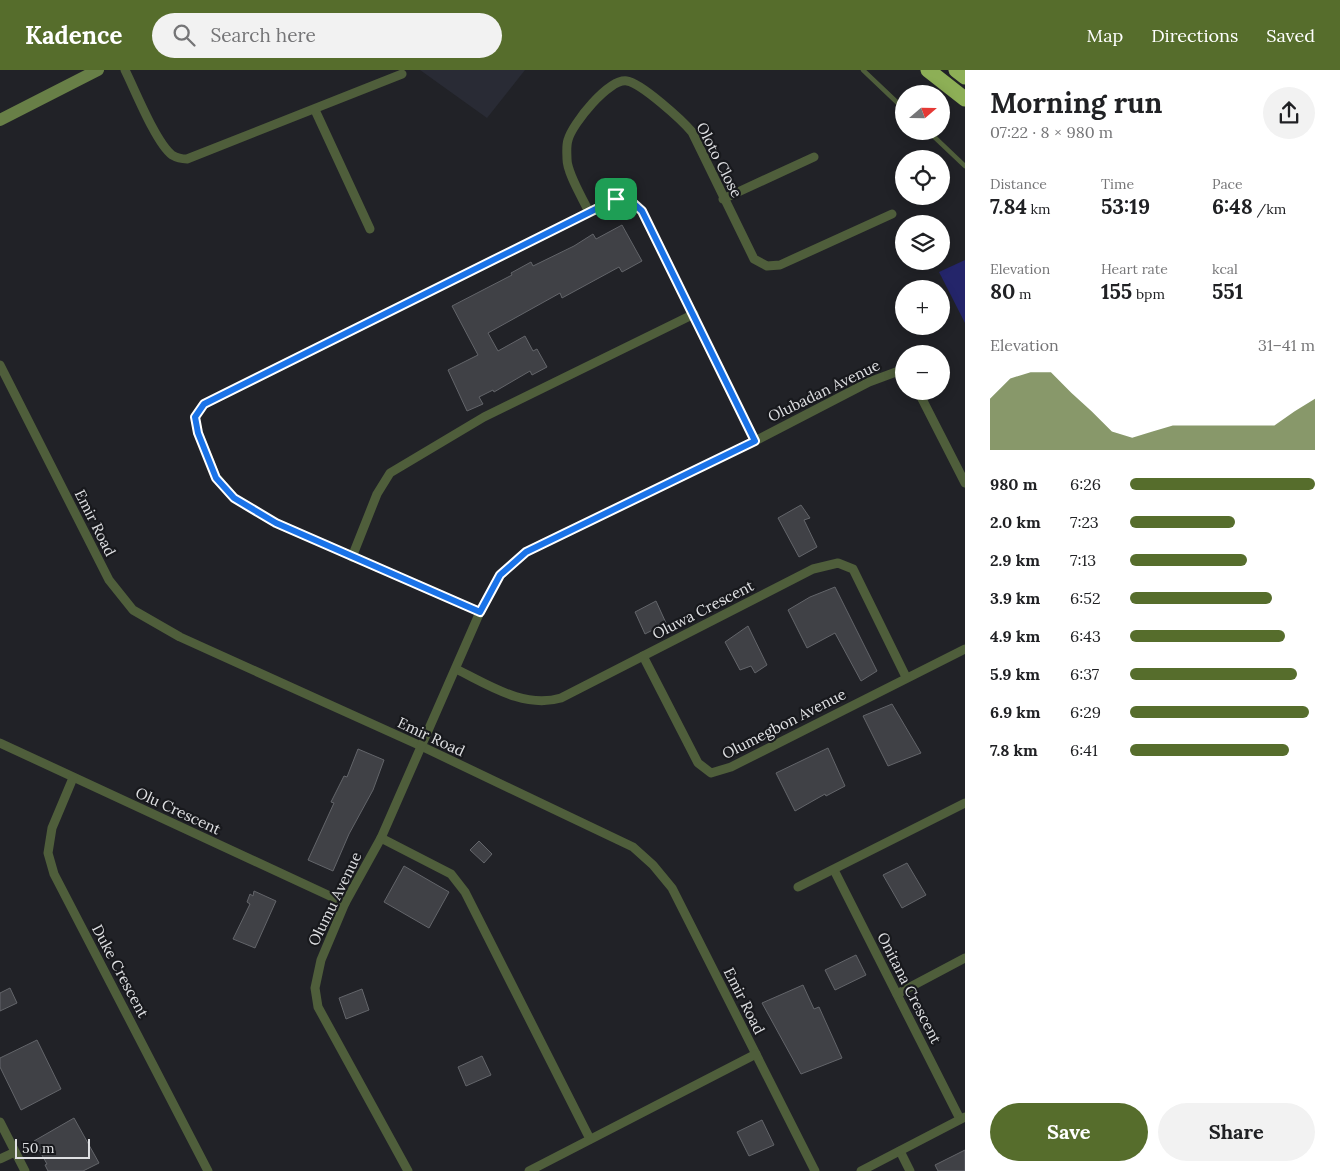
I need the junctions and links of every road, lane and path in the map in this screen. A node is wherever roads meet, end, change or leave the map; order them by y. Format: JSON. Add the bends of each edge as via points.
{"nodes":[{"id":1,"x":98,"y":70,"type":"edge"},
{"id":2,"x":126,"y":70,"type":"edge"},
{"id":3,"x":863,"y":70,"type":"edge"},
{"id":4,"x":928,"y":70,"type":"edge"},
{"id":5,"x":956,"y":70,"type":"edge"},
{"id":6,"x":402,"y":74,"type":"dead end"},
{"id":7,"x":965,"y":77,"type":"edge"},
{"id":8,"x":965,"y":99,"type":"edge"},
{"id":9,"x":895,"y":100,"type":"edge"},
{"id":10,"x":315,"y":110,"type":"junction"},
{"id":11,"x":0,"y":120,"type":"edge"},
{"id":12,"x":938,"y":140,"type":"edge"},
{"id":13,"x":814,"y":157,"type":"dead end"},
{"id":14,"x":965,"y":166,"type":"edge"},
{"id":15,"x":723,"y":199,"type":"junction"},
{"id":16,"x":589,"y":212,"type":"junction"},
{"id":17,"x":892,"y":214,"type":"dead end"},
{"id":18,"x":370,"y":228,"type":"dead end"},
{"id":19,"x":694,"y":314,"type":"junction"},
{"id":20,"x":0,"y":365,"type":"edge"},
{"id":21,"x":895,"y":372,"type":"edge"},
{"id":22,"x":923,"y":400,"type":"edge"},
{"id":23,"x":755,"y":441,"type":"junction"},
{"id":24,"x":965,"y":482,"type":"edge"},
{"id":25,"x":352,"y":557,"type":"junction"},
{"id":26,"x":480,"y":612,"type":"junction"},
{"id":27,"x":965,"y":648,"type":"edge"},
{"id":28,"x":643,"y":656,"type":"junction"},
{"id":29,"x":456,"y":669,"type":"junction"},
{"id":30,"x":906,"y":677,"type":"junction"},
{"id":31,"x":0,"y":744,"type":"edge"},
{"id":32,"x":421,"y":746,"type":"junction"},
{"id":33,"x":73,"y":778,"type":"junction"},
{"id":34,"x":965,"y":803,"type":"edge"},
{"id":35,"x":381,"y":838,"type":"junction"},
{"id":36,"x":834,"y":870,"type":"junction"},
{"id":37,"x":798,"y":887,"type":"dead end"},
{"id":38,"x":345,"y":903,"type":"junction"},
{"id":39,"x":965,"y":958,"type":"edge"},
{"id":40,"x":897,"y":994,"type":"junction"},
{"id":41,"x":756,"y":1054,"type":"junction"},
{"id":42,"x":962,"y":1118,"type":"edge"},
{"id":43,"x":0,"y":1122,"type":"edge"},
{"id":44,"x":590,"y":1139,"type":"junction"},
{"id":45,"x":900,"y":1151,"type":"junction"},
{"id":46,"x":15,"y":1152,"type":"junction"},
{"id":47,"x":0,"y":1159,"type":"edge"},
{"id":48,"x":25,"y":1171,"type":"edge"},
{"id":49,"x":208,"y":1171,"type":"edge"},
{"id":50,"x":408,"y":1171,"type":"edge"},
{"id":51,"x":529,"y":1171,"type":"edge"},
{"id":52,"x":816,"y":1171,"type":"edge"},
{"id":53,"x":861,"y":1171,"type":"edge"},
{"id":54,"x":910,"y":1171,"type":"edge"}],
"edges":[{"from":1,"to":11,"type":"main road"},
{"from":2,"to":10,"type":"street","via":[[156,132],[171,154],[179,159],[187,159]]},
{"from":3,"to":9,"type":"lane"},
{"from":4,"to":8,"type":"highway"},
{"from":5,"to":7,"type":"highway"},
{"from":6,"to":10,"type":"street"},
{"from":10,"to":18,"type":"street"},
{"from":12,"to":14,"type":"lane"},
{"from":13,"to":15,"type":"street"},
{"from":15,"to":16,"type":"street","name":"Oloto Close","via":[[692,132],[679,116],[629,81],[621,80],[613,83],[591,104],[568,140],[567,162]]},
{"from":15,"to":17,"type":"street","name":"Oloto Close","via":[[754,259],[767,266],[780,265]]},
{"from":16,"to":19,"type":"street","via":[[616,199],[632,202],[642,211]]},
{"from":16,"to":25,"type":"street","via":[[204,404],[195,417],[216,478],[234,498],[276,523]]},
{"from":19,"to":23,"type":"street"},
{"from":19,"to":25,"type":"street","via":[[484,417],[390,474],[378,494]]},
{"from":20,"to":32,"type":"street","name":"Emir Road","via":[[109,580],[133,610],[180,638]]},
{"from":21,"to":23,"type":"street","name":"Olubadan Avenue","via":[[869,382]]},
{"from":22,"to":24,"type":"street"},
{"from":23,"to":26,"type":"street","name":"Olubadan Avenue","via":[[526,552],[500,575]]},
{"from":25,"to":26,"type":"street"},
{"from":26,"to":29,"type":"street","name":"Olubadan Avenue"},
{"from":27,"to":30,"type":"street","name":"Olumegbon Avenue"},
{"from":28,"to":29,"type":"street","name":"Oluwa Crescent","via":[[548,702],[534,702],[502,691]]},
{"from":28,"to":30,"type":"street","name":"Oluwa Crescent","via":[[813,569],[838,563],[852,569]]},
{"from":28,"to":30,"type":"street","name":"Olumegbon Avenue","via":[[698,763],[711,772],[731,767]]},
{"from":29,"to":32,"type":"street","name":"Olubadan Avenue"},
{"from":31,"to":33,"type":"street","name":"Olu Crescent"},
{"from":32,"to":35,"type":"street","name":"Olumu Avenue"},
{"from":32,"to":41,"type":"street","name":"Emir Road","via":[[632,847],[654,865],[672,888]]},
{"from":33,"to":38,"type":"street","name":"Olu Crescent"},
{"from":33,"to":49,"type":"street","name":"Duke Crescent","via":[[52,828],[48,853],[54,874]]},
{"from":34,"to":36,"type":"street"},
{"from":35,"to":38,"type":"street","name":"Olumu Avenue"},
{"from":35,"to":44,"type":"street","via":[[451,874],[465,892]]},
{"from":36,"to":37,"type":"street"},
{"from":36,"to":40,"type":"street","name":"Onitana Crescent"},
{"from":38,"to":50,"type":"street","name":"Olumu Avenue","via":[[321,960],[315,988],[318,1007]]},
{"from":39,"to":40,"type":"street"},
{"from":40,"to":42,"type":"street","name":"Onitana Crescent"},
{"from":41,"to":44,"type":"street"},
{"from":41,"to":52,"type":"street","name":"Emir Road"},
{"from":42,"to":45,"type":"street"},
{"from":43,"to":46,"type":"street"},
{"from":44,"to":51,"type":"street"},
{"from":45,"to":53,"type":"street"},
{"from":45,"to":54,"type":"street"},
{"from":46,"to":47,"type":"street"},
{"from":46,"to":48,"type":"street"}]}
